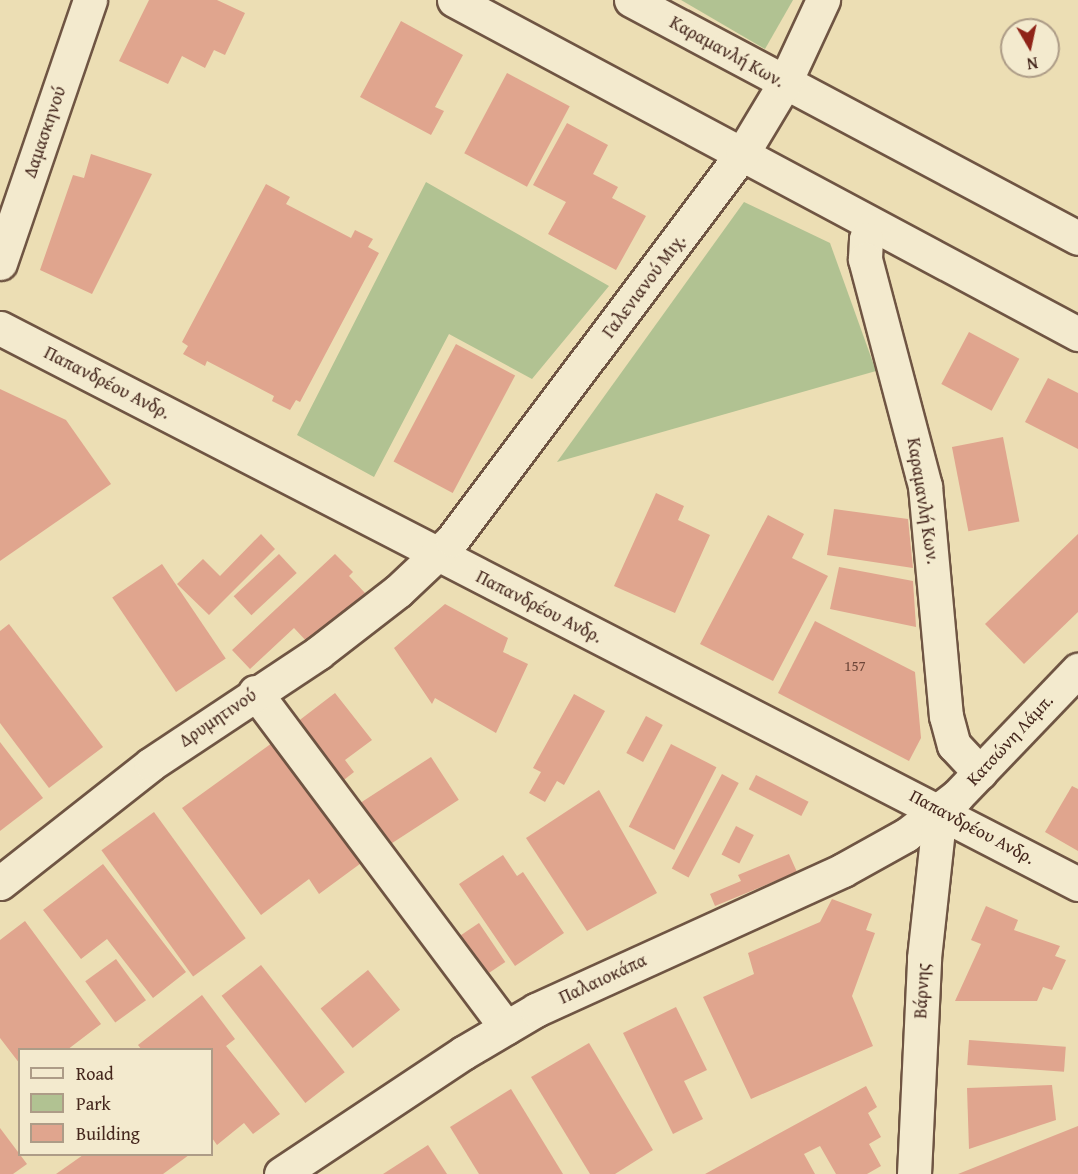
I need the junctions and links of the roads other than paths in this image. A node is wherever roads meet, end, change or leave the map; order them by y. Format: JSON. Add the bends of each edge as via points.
{"nodes":[{"id":1,"x":90,"y":0,"type":"edge"},
{"id":2,"x":453,"y":0,"type":"edge"},
{"id":3,"x":631,"y":0,"type":"edge"},
{"id":4,"x":823,"y":0,"type":"edge"},
{"id":5,"x":784,"y":84,"type":"junction"},
{"id":6,"x":742,"y":154,"type":"junction"},
{"id":7,"x":874,"y":226,"type":"junction"},
{"id":8,"x":1078,"y":238,"type":"edge"},
{"id":9,"x":0,"y":263,"type":"edge"},
{"id":10,"x":0,"y":328,"type":"edge"},
{"id":11,"x":1078,"y":334,"type":"edge"},
{"id":12,"x":438,"y":555,"type":"junction"},
{"id":13,"x":1078,"y":670,"type":"edge"},
{"id":14,"x":255,"y":692,"type":"junction"},
{"id":15,"x":980,"y":773,"type":"junction"},
{"id":16,"x":940,"y":810,"type":"junction"},
{"id":17,"x":0,"y":883,"type":"edge"},
{"id":18,"x":1078,"y":884,"type":"edge"},
{"id":19,"x":506,"y":1027,"type":"junction"},
{"id":20,"x":281,"y":1174,"type":"edge"},
{"id":21,"x":914,"y":1174,"type":"edge"}],
"edges":[{"from":1,"to":9,"type":"street","name":"Δαμασκηνού"},
{"from":2,"to":6,"type":"street"},
{"from":3,"to":5,"type":"street","name":"Καραμανλή Κων."},
{"from":4,"to":5,"type":"street","name":"Γαλενιανού Μιχ."},
{"from":5,"to":6,"type":"street","name":"Γαλενιανού Μιχ."},
{"from":5,"to":8,"type":"street","name":"Καραμανλή Κων."},
{"from":6,"to":7,"type":"street"},
{"from":6,"to":12,"type":"street","name":"Γαλενιανού Μιχ.","via":[[473,516]]},
{"from":7,"to":11,"type":"street"},
{"from":7,"to":15,"type":"street","name":"Καραμανλή Κων.","via":[[866,238],[865,259],[925,486],[948,724],[954,745]]},
{"from":10,"to":12,"type":"street","name":"Παπανδρέου Ανδρ."},
{"from":12,"to":14,"type":"street","name":"Δρυμητινού","via":[[318,653]]},
{"from":12,"to":16,"type":"street","name":"Παπανδρέου Ανδρ."},
{"from":13,"to":15,"type":"street","name":"Κατσώνη Λάμπ."},
{"from":14,"to":17,"type":"street","name":"Δρυμητινού","via":[[152,764]]},
{"from":14,"to":19,"type":"street"},
{"from":15,"to":16,"type":"street","name":"Κατσώνη Λάμπ."},
{"from":16,"to":18,"type":"street","name":"Παπανδρέου Ανδρ."},
{"from":16,"to":19,"type":"street","name":"Παλαιοκάπα","via":[[906,835],[843,870],[568,994]]},
{"from":16,"to":21,"type":"street","name":"Βάρνης","via":[[924,958]]},
{"from":19,"to":20,"type":"street","name":"Παλαιοκάπα"}]}
